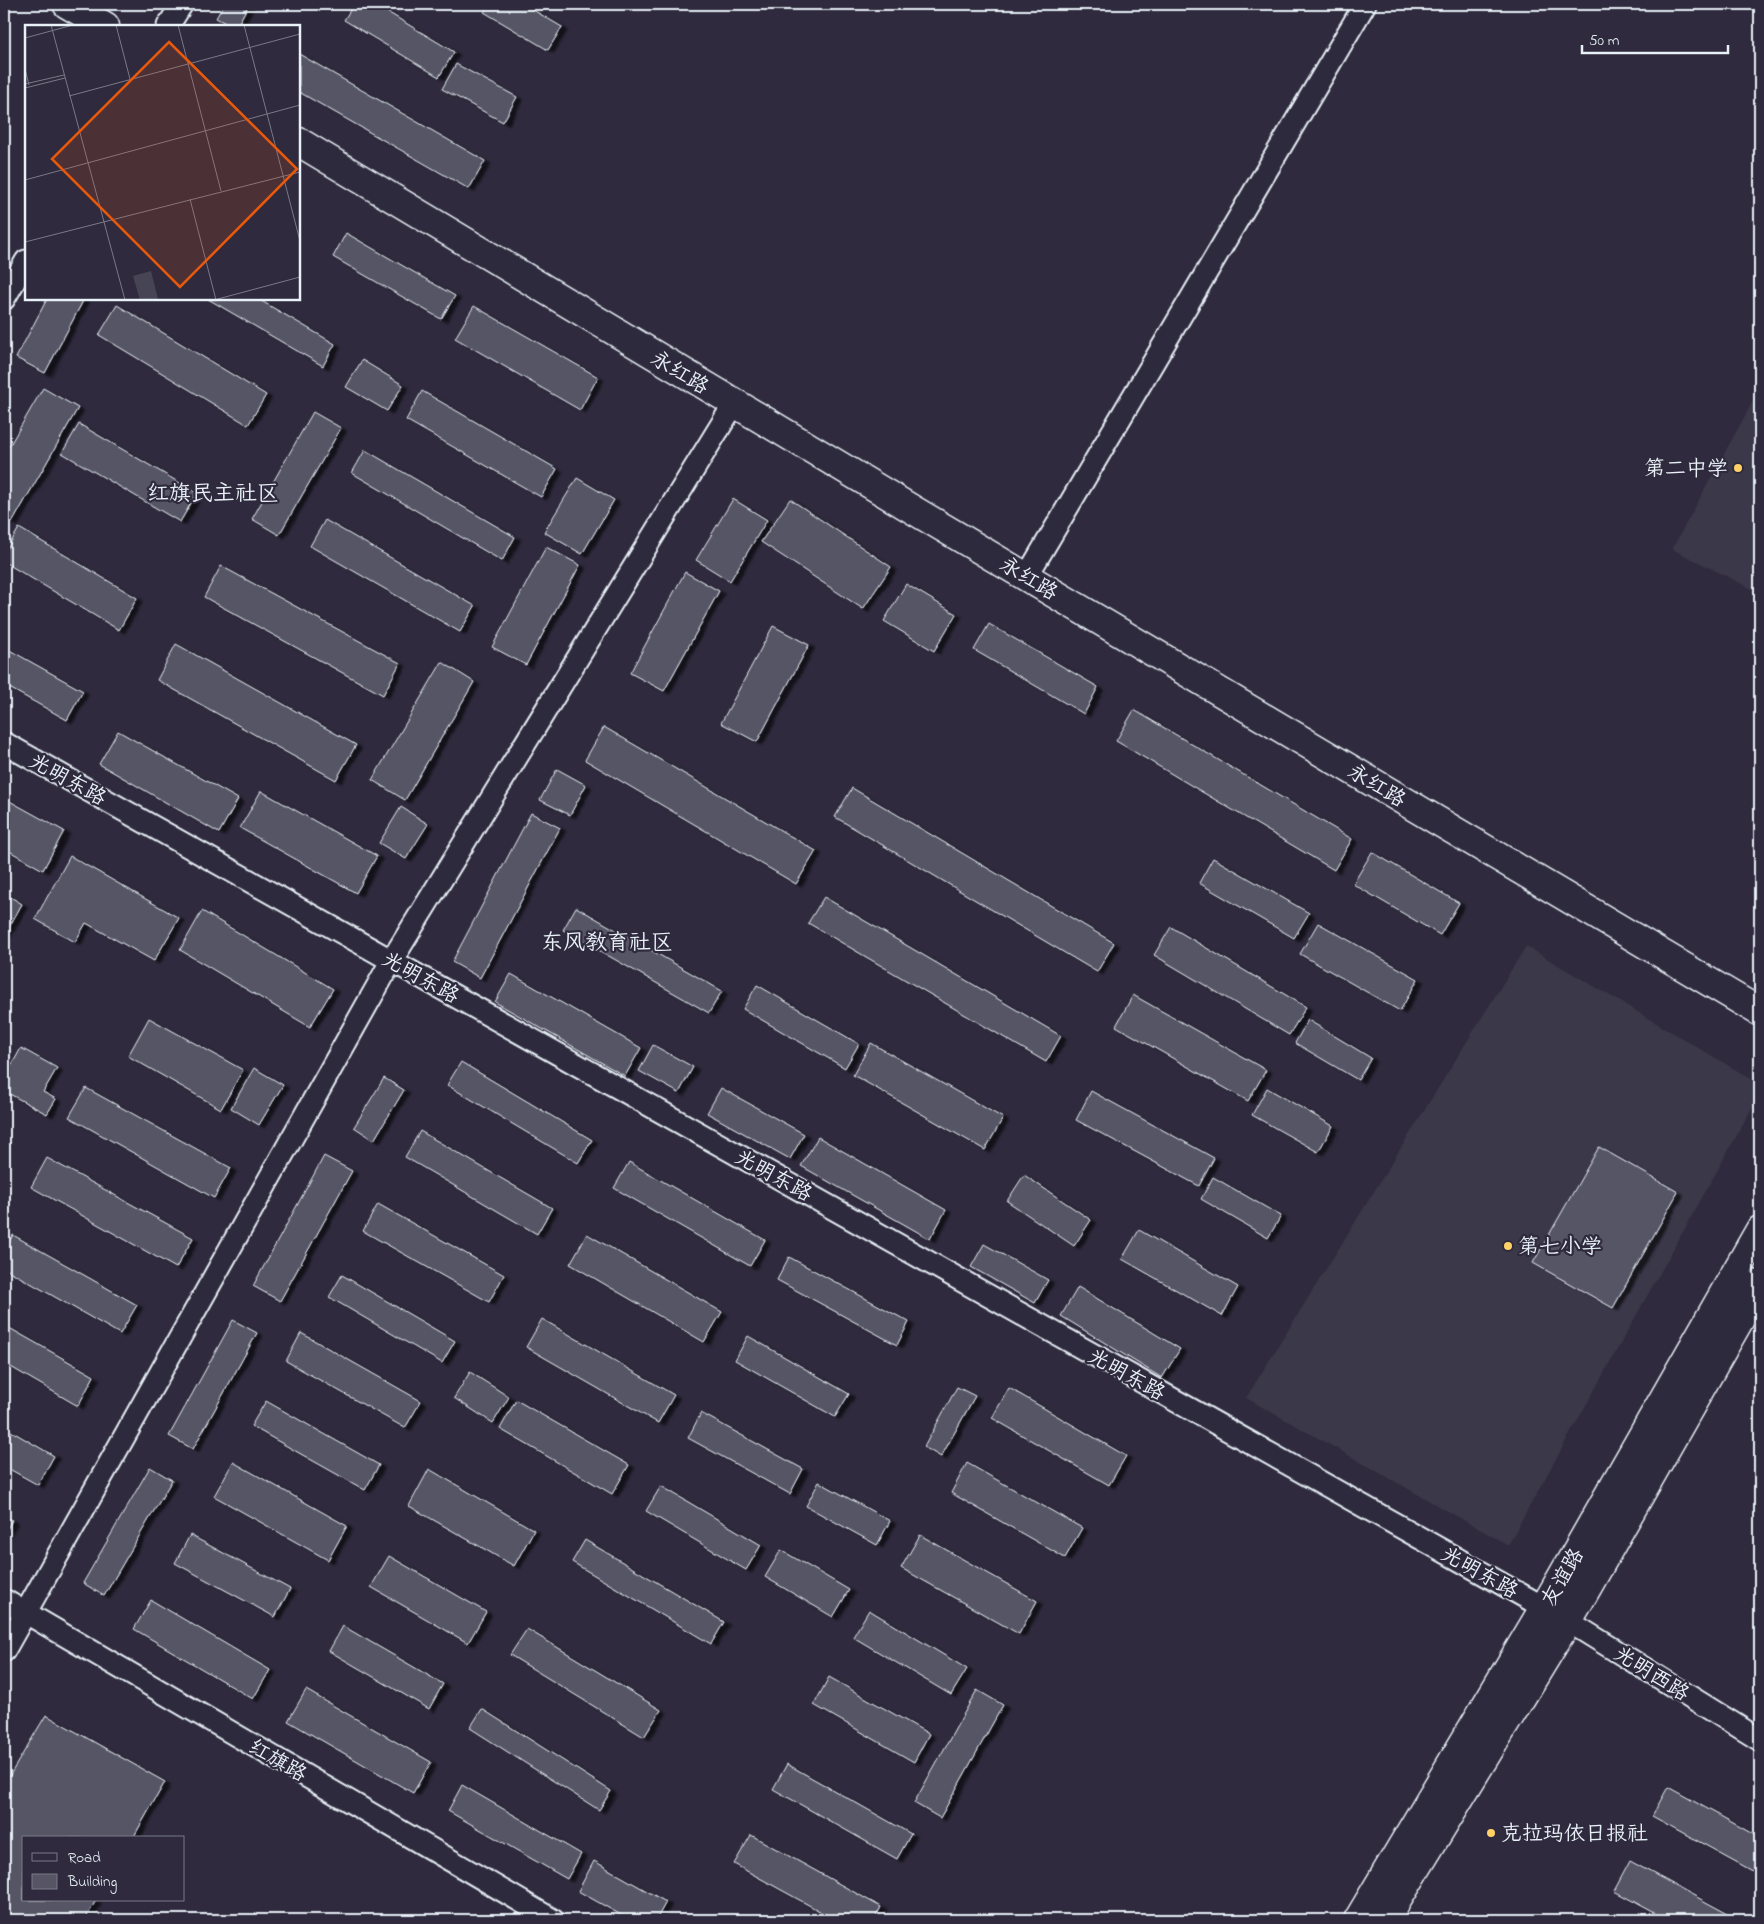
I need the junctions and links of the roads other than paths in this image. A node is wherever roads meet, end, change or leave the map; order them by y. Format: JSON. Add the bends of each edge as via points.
{"nodes":[{"id":1,"x":67,"y":4,"type":"edge"},
{"id":2,"x":182,"y":4,"type":"edge"},
{"id":3,"x":1365,"y":4,"type":"edge"},
{"id":4,"x":103,"y":25,"type":"edge"},
{"id":5,"x":169,"y":25,"type":"edge"},
{"id":6,"x":300,"y":143,"type":"edge"},
{"id":7,"x":25,"y":264,"type":"edge"},
{"id":8,"x":4,"y":299,"type":"edge"},
{"id":9,"x":734,"y":404,"type":"junction"},
{"id":10,"x":1027,"y":576,"type":"junction"},
{"id":11,"x":4,"y":743,"type":"edge"},
{"id":12,"x":392,"y":960,"type":"junction"},
{"id":13,"x":1760,"y":1012,"type":"edge"},
{"id":14,"x":1760,"y":1230,"type":"edge"},
{"id":15,"x":1760,"y":1284,"type":"edge"},
{"id":16,"x":4,"y":1600,"type":"edge"},
{"id":17,"x":1544,"y":1608,"type":"junction"},
{"id":18,"x":26,"y":1613,"type":"junction"},
{"id":19,"x":1568,"y":1621,"type":"junction"},
{"id":20,"x":4,"y":1651,"type":"edge"},
{"id":21,"x":1760,"y":1740,"type":"edge"},
{"id":22,"x":553,"y":1920,"type":"edge"},
{"id":23,"x":1358,"y":1920,"type":"edge"},
{"id":24,"x":1385,"y":1920,"type":"edge"}],
"edges":[{"from":1,"to":4,"type":"street"},
{"from":2,"to":5,"type":"street"},
{"from":3,"to":10,"type":"street"},
{"from":6,"to":9,"type":"street","name":"永红路"},
{"from":7,"to":8,"type":"street"},
{"from":9,"to":10,"type":"street","name":"永红路"},
{"from":9,"to":12,"type":"street"},
{"from":10,"to":13,"type":"street","name":"永红路"},
{"from":11,"to":12,"type":"street","name":"光明东路"},
{"from":12,"to":17,"type":"street","name":"光明东路"},
{"from":12,"to":18,"type":"street"},
{"from":14,"to":17,"type":"street","name":"友谊路"},
{"from":15,"to":19,"type":"street","name":"友谊路"},
{"from":16,"to":18,"type":"street","name":"红旗路"},
{"from":17,"to":19,"type":"street","name":"光明西路"},
{"from":17,"to":23,"type":"street","name":"友谊路"},
{"from":18,"to":20,"type":"street"},
{"from":18,"to":22,"type":"street","name":"红旗路"},
{"from":19,"to":21,"type":"street","name":"光明西路"},
{"from":19,"to":24,"type":"street","name":"友谊路"}]}
